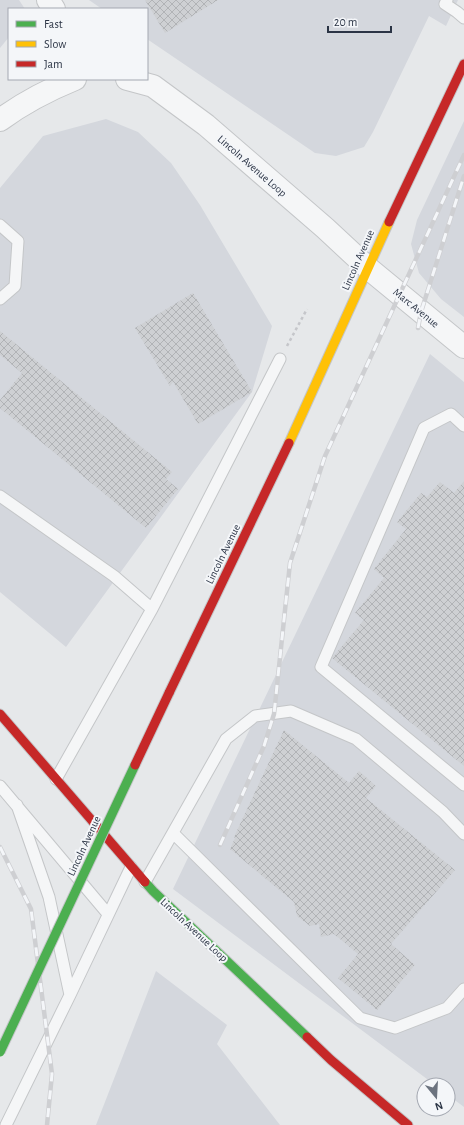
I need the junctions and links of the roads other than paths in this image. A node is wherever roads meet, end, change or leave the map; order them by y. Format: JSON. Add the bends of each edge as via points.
{"nodes":[{"id":1,"x":444,"y":1,"type":"edge"},
{"id":2,"x":464,"y":18,"type":"edge"},
{"id":3,"x":464,"y":64,"type":"edge"},
{"id":4,"x":72,"y":80,"type":"edge"},
{"id":5,"x":131,"y":80,"type":"edge"},
{"id":6,"x":0,"y":120,"type":"edge"},
{"id":7,"x":0,"y":225,"type":"edge"},
{"id":8,"x":368,"y":268,"type":"junction"},
{"id":9,"x":0,"y":299,"type":"edge"},
{"id":10,"x":463,"y":345,"type":"edge"},
{"id":11,"x":280,"y":359,"type":"road end"},
{"id":12,"x":464,"y":426,"type":"edge"},
{"id":13,"x":0,"y":496,"type":"edge"},
{"id":14,"x":152,"y":609,"type":"junction"},
{"id":15,"x":0,"y":714,"type":"edge"},
{"id":16,"x":56,"y":779,"type":"junction"},
{"id":17,"x":464,"y":785,"type":"edge"},
{"id":18,"x":0,"y":786,"type":"edge"},
{"id":19,"x":17,"y":805,"type":"junction"},
{"id":20,"x":173,"y":833,"type":"junction"},
{"id":21,"x":464,"y":834,"type":"edge"},
{"id":22,"x":131,"y":867,"type":"junction"},
{"id":23,"x":145,"y":882,"type":"junction"},
{"id":24,"x":108,"y":914,"type":"junction"},
{"id":25,"x":464,"y":989,"type":"edge"},
{"id":26,"x":70,"y":995,"type":"junction"},
{"id":27,"x":0,"y":1052,"type":"edge"},
{"id":28,"x":6,"y":1125,"type":"edge"},
{"id":29,"x":408,"y":1125,"type":"edge"}],
"edges":[{"from":1,"to":2,"type":"lane"},
{"from":3,"to":8,"type":"street","name":"Lincoln Avenue"},
{"from":4,"to":6,"type":"street","via":[[45,91]]},
{"from":5,"to":8,"type":"street","name":"Lincoln Avenue Loop","via":[[153,86],[206,125]]},
{"from":7,"to":9,"type":"lane","via":[[18,241],[15,286]]},
{"from":8,"to":10,"type":"street","name":"Marc Avenue"},
{"from":8,"to":27,"type":"street","name":"Lincoln Avenue","bridge":true,"via":[[288,447]]},
{"from":11,"to":14,"type":"lane"},
{"from":12,"to":17,"type":"lane","via":[[451,414],[424,428],[321,667]]},
{"from":13,"to":14,"type":"lane","via":[[114,576]]},
{"from":14,"to":16,"type":"lane"},
{"from":15,"to":16,"type":"street","name":"Lincoln Avenue Loop"},
{"from":16,"to":22,"type":"street","name":"Lincoln Avenue Loop"},
{"from":18,"to":19,"type":"lane"},
{"from":19,"to":24,"type":"lane"},
{"from":19,"to":26,"type":"lane","via":[[49,897]]},
{"from":20,"to":21,"type":"lane","via":[[226,739],[255,716],[291,711],[356,739],[443,812]]},
{"from":20,"to":23,"type":"lane"},
{"from":20,"to":25,"type":"lane","via":[[360,1018],[395,1028],[447,1008]]},
{"from":22,"to":23,"type":"street","name":"Lincoln Avenue Loop"},
{"from":22,"to":24,"type":"lane"},
{"from":23,"to":29,"type":"street","name":"Lincoln Avenue Loop","via":[[331,1060]]},
{"from":24,"to":26,"type":"lane"},
{"from":26,"to":28,"type":"lane"}]}
